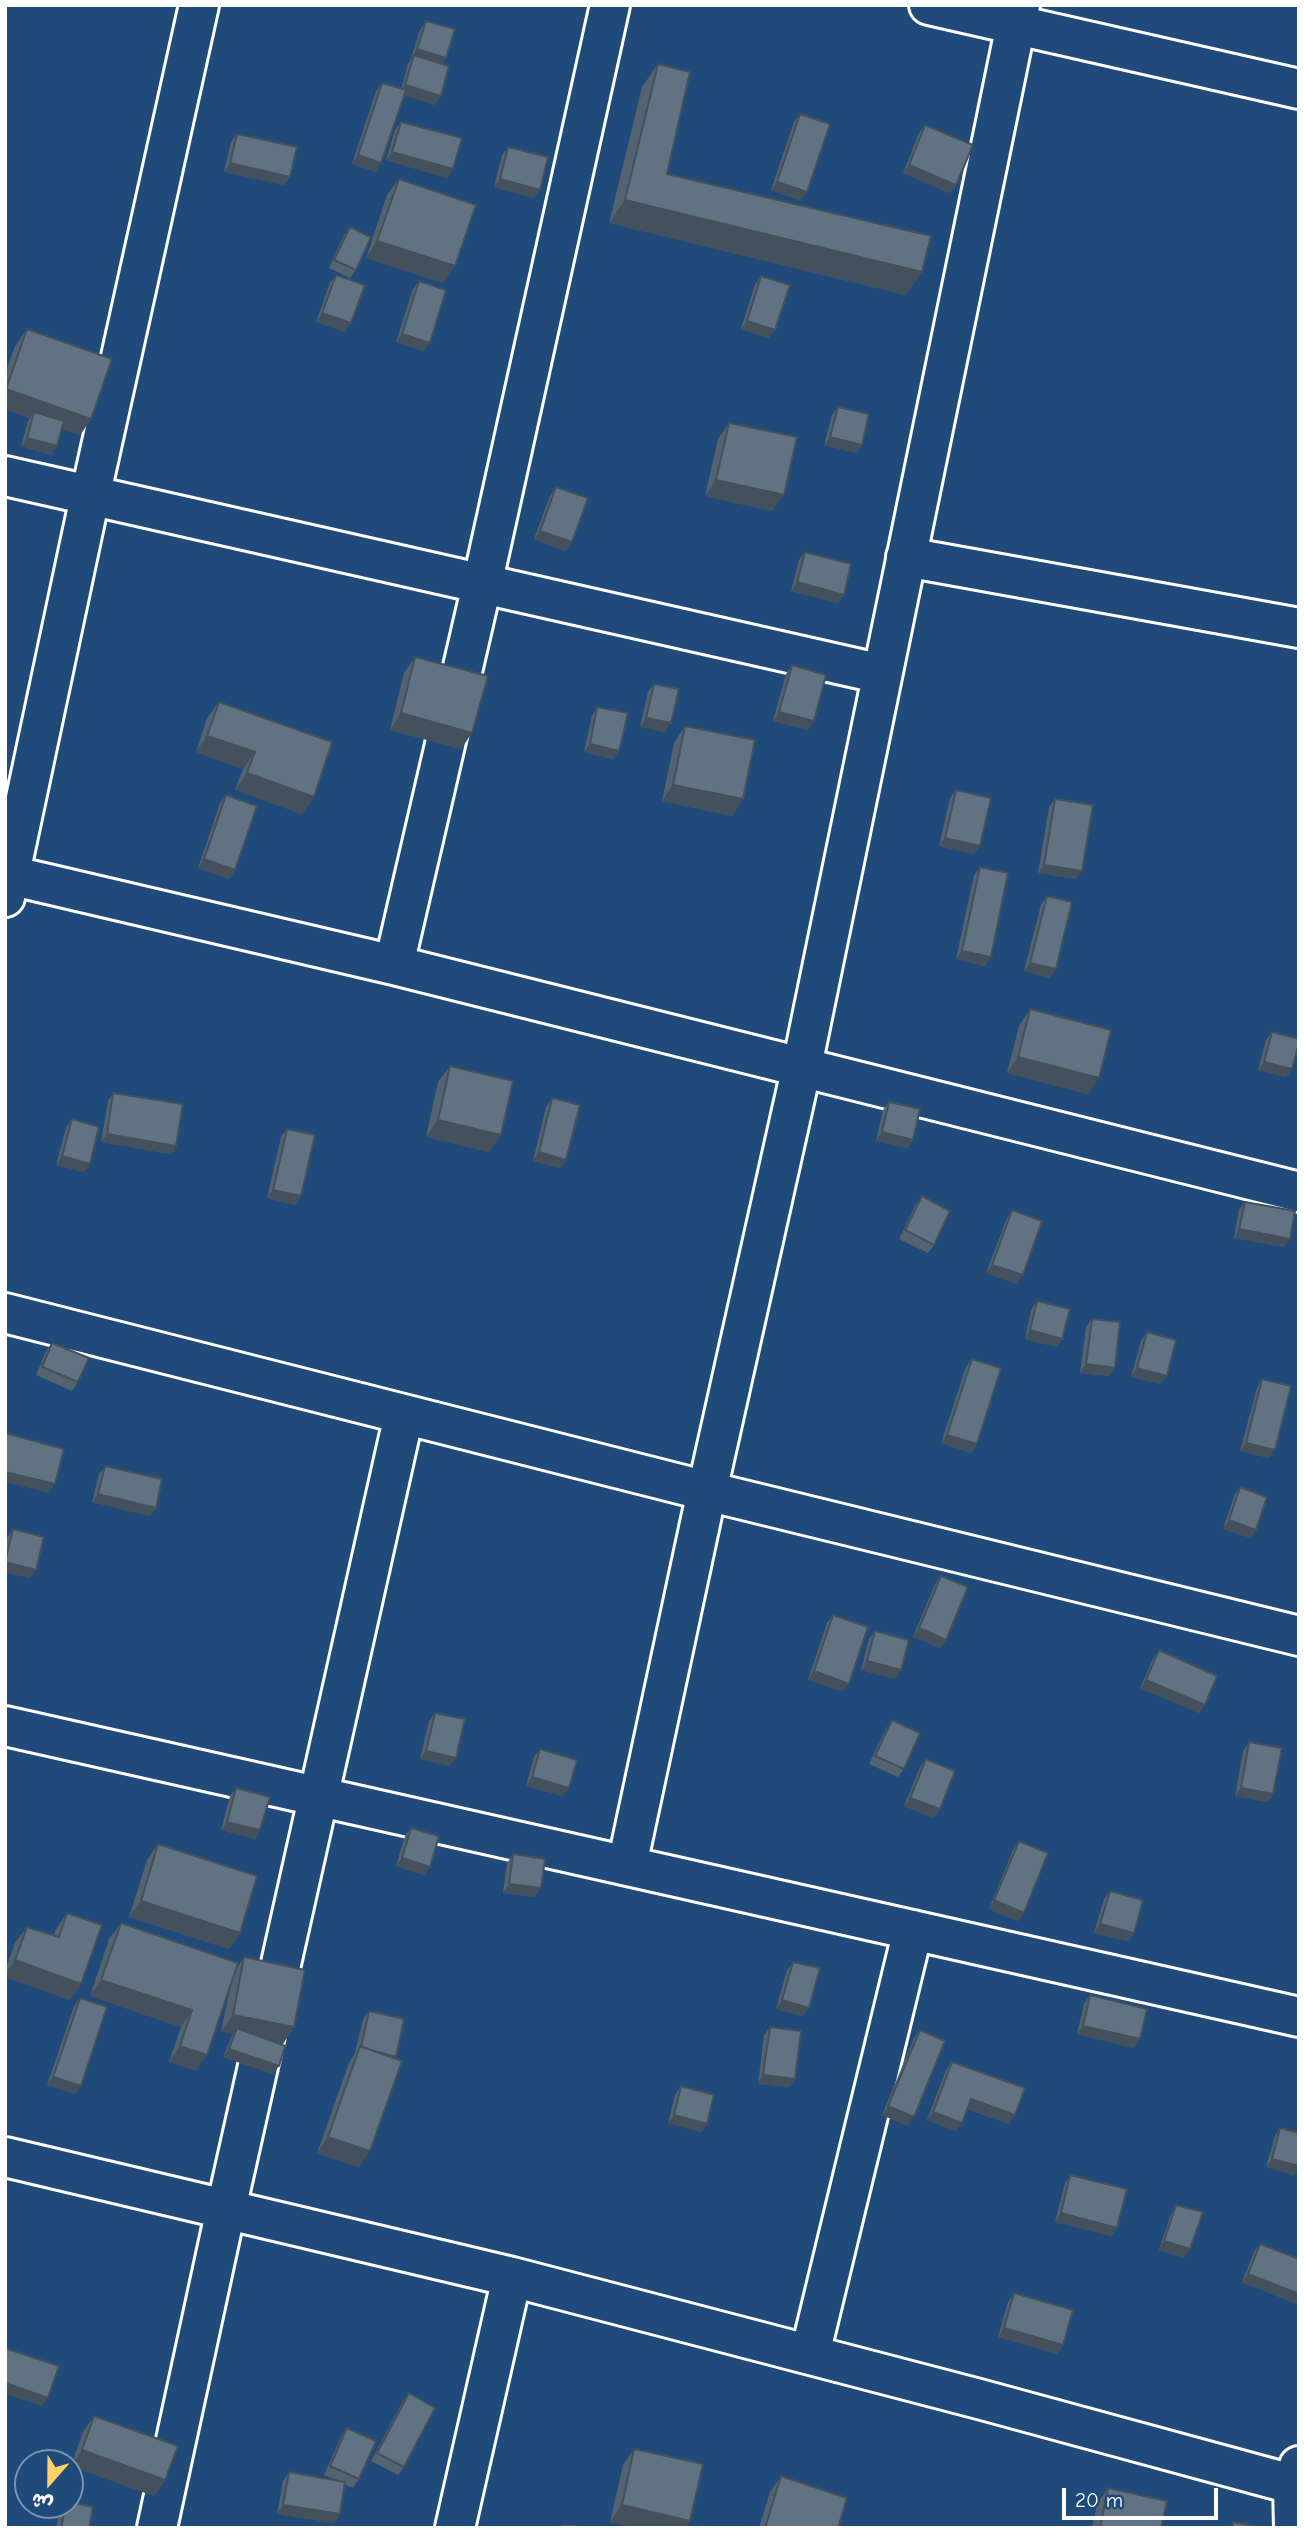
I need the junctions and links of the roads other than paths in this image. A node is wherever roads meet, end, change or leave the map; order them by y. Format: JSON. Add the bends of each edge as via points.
{"nodes":[{"id":1,"x":200,"y":5,"type":"edge"},
{"id":2,"x":610,"y":5,"type":"edge"},
{"id":3,"x":929,"y":5,"type":"edge"},
{"id":4,"x":1017,"y":16,"type":"edge"},
{"id":5,"x":1299,"y":89,"type":"edge"},
{"id":6,"x":5,"y":476,"type":"edge"},
{"id":7,"x":90,"y":496,"type":"junction"},
{"id":8,"x":906,"y":557,"type":"junction"},
{"id":9,"x":482,"y":585,"type":"junction"},
{"id":10,"x":1299,"y":628,"type":"edge"},
{"id":11,"x":882,"y":674,"type":"junction"},
{"id":12,"x":7,"y":882,"type":"edge"},
{"id":13,"x":394,"y":965,"type":"junction"},
{"id":14,"x":802,"y":1066,"type":"junction"},
{"id":15,"x":1299,"y":1192,"type":"edge"},
{"id":16,"x":5,"y":1313,"type":"edge"},
{"id":17,"x":404,"y":1415,"type":"junction"},
{"id":18,"x":707,"y":1491,"type":"junction"},
{"id":19,"x":1299,"y":1636,"type":"edge"},
{"id":20,"x":5,"y":1726,"type":"edge"},
{"id":21,"x":318,"y":1796,"type":"junction"},
{"id":22,"x":627,"y":1865,"type":"junction"},
{"id":23,"x":913,"y":1930,"type":"junction"},
{"id":24,"x":1299,"y":2017,"type":"edge"},
{"id":25,"x":5,"y":2157,"type":"edge"},
{"id":26,"x":226,"y":2209,"type":"junction"},
{"id":27,"x":512,"y":2277,"type":"junction"},
{"id":28,"x":810,"y":2354,"type":"junction"},
{"id":29,"x":1297,"y":2479,"type":"edge"},
{"id":30,"x":158,"y":2528,"type":"edge"},
{"id":31,"x":455,"y":2528,"type":"edge"},
{"id":32,"x":1294,"y":2528,"type":"edge"}],
"edges":[{"from":1,"to":7,"type":"street"},
{"from":2,"to":9,"type":"street"},
{"from":3,"to":4,"type":"street"},
{"from":4,"to":5,"type":"street"},
{"from":4,"to":8,"type":"street"},
{"from":6,"to":7,"type":"street"},
{"from":7,"to":9,"type":"street"},
{"from":7,"to":12,"type":"street"},
{"from":8,"to":10,"type":"street"},
{"from":8,"to":11,"type":"street"},
{"from":9,"to":11,"type":"street"},
{"from":9,"to":13,"type":"street"},
{"from":11,"to":14,"type":"street"},
{"from":12,"to":13,"type":"street"},
{"from":13,"to":14,"type":"street"},
{"from":14,"to":15,"type":"street"},
{"from":14,"to":18,"type":"street"},
{"from":16,"to":17,"type":"street"},
{"from":17,"to":18,"type":"street"},
{"from":17,"to":21,"type":"street"},
{"from":18,"to":19,"type":"street"},
{"from":18,"to":22,"type":"street"},
{"from":20,"to":21,"type":"street"},
{"from":21,"to":22,"type":"street"},
{"from":21,"to":26,"type":"street"},
{"from":22,"to":23,"type":"street"},
{"from":23,"to":24,"type":"street"},
{"from":23,"to":28,"type":"street"},
{"from":25,"to":26,"type":"street"},
{"from":26,"to":27,"type":"street"},
{"from":26,"to":30,"type":"street"},
{"from":27,"to":28,"type":"street"},
{"from":27,"to":31,"type":"street"},
{"from":28,"to":29,"type":"street"},
{"from":29,"to":32,"type":"street"}]}
